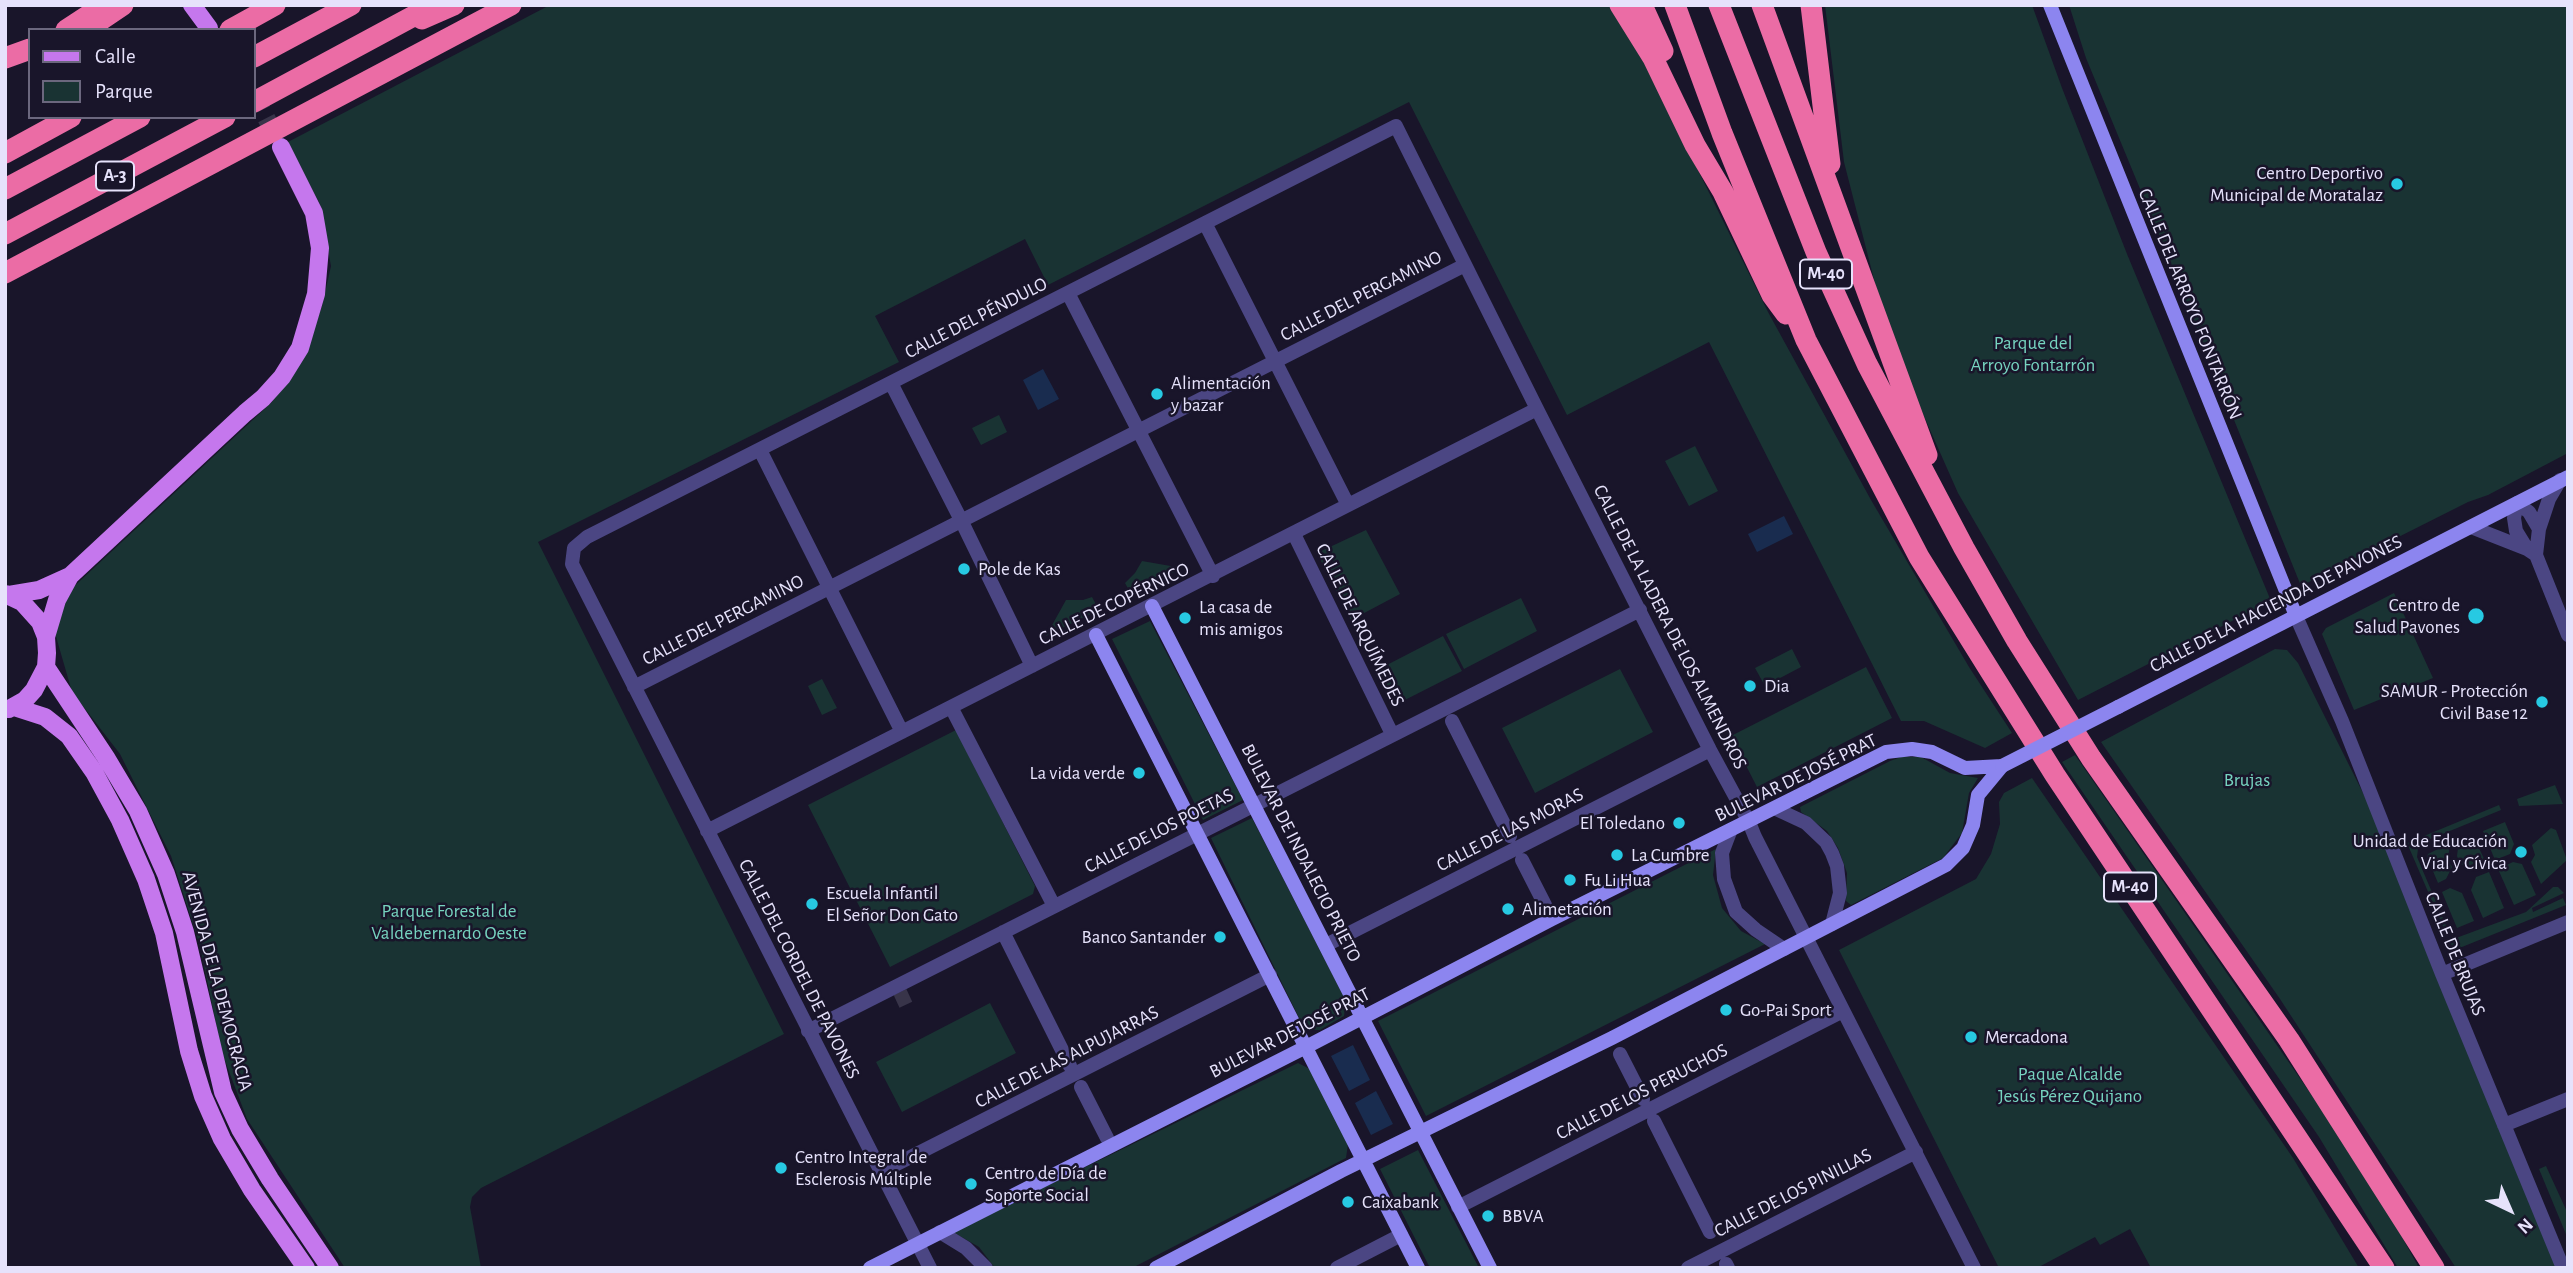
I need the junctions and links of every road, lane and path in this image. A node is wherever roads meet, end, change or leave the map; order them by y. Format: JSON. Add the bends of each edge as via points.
{"nodes":[{"id":1,"x":102,"y":5,"type":"edge"},
{"id":2,"x":123,"y":5,"type":"edge"},
{"id":3,"x":275,"y":5,"type":"edge"},
{"id":4,"x":351,"y":5,"type":"edge"},
{"id":5,"x":434,"y":5,"type":"edge"},
{"id":6,"x":454,"y":5,"type":"edge"},
{"id":7,"x":511,"y":5,"type":"edge"},
{"id":8,"x":1620,"y":5,"type":"edge"},
{"id":9,"x":1643,"y":5,"type":"edge"},
{"id":10,"x":1675,"y":5,"type":"edge"},
{"id":11,"x":1719,"y":5,"type":"edge"},
{"id":12,"x":1762,"y":5,"type":"edge"},
{"id":13,"x":1811,"y":5,"type":"edge"},
{"id":14,"x":2050,"y":5,"type":"edge"},
{"id":15,"x":206,"y":14,"type":"edge"},
{"id":16,"x":69,"y":28,"type":"edge"},
{"id":17,"x":89,"y":28,"type":"edge"},
{"id":18,"x":28,"y":49,"type":"edge"},
{"id":19,"x":353,"y":49,"type":"junction"},
{"id":20,"x":256,"y":56,"type":"edge"},
{"id":21,"x":5,"y":58,"type":"edge"},
{"id":22,"x":28,"y":61,"type":"edge"},
{"id":23,"x":5,"y":69,"type":"edge"},
{"id":24,"x":256,"y":101,"type":"edge"},
{"id":25,"x":67,"y":119,"type":"edge"},
{"id":26,"x":136,"y":119,"type":"edge"},
{"id":27,"x":221,"y":119,"type":"edge"},
{"id":28,"x":277,"y":149,"type":"tunnel mouth"},
{"id":29,"x":5,"y":153,"type":"edge"},
{"id":30,"x":5,"y":188,"type":"edge"},
{"id":31,"x":1723,"y":192,"type":"junction"},
{"id":32,"x":1835,"y":204,"type":"junction"},
{"id":33,"x":1205,"y":223,"type":"junction"},
{"id":34,"x":5,"y":234,"type":"edge"},
{"id":35,"x":1465,"y":265,"type":"junction"},
{"id":36,"x":5,"y":273,"type":"edge"},
{"id":37,"x":1068,"y":293,"type":"junction"},
{"id":38,"x":1806,"y":341,"type":"junction"},
{"id":39,"x":1275,"y":361,"type":"junction"},
{"id":40,"x":891,"y":383,"type":"junction"},
{"id":41,"x":1537,"y":409,"type":"junction"},
{"id":42,"x":1140,"y":431,"type":"junction"},
{"id":43,"x":760,"y":450,"type":"junction"},
{"id":44,"x":2564,"y":479,"type":"edge"},
{"id":45,"x":2517,"y":503,"type":"junction"},
{"id":46,"x":1348,"y":505,"type":"junction"},
{"id":47,"x":961,"y":520,"type":"junction"},
{"id":48,"x":2471,"y":527,"type":"junction"},
{"id":49,"x":2539,"y":529,"type":"junction"},
{"id":50,"x":1955,"y":533,"type":"junction"},
{"id":51,"x":1294,"y":534,"type":"junction"},
{"id":52,"x":2532,"y":552,"type":"junction"},
{"id":53,"x":70,"y":576,"type":"junction"},
{"id":54,"x":1213,"y":576,"type":"junction"},
{"id":55,"x":829,"y":587,"type":"junction"},
{"id":56,"x":7,"y":595,"type":"edge"},
{"id":57,"x":1152,"y":606,"type":"junction"},
{"id":58,"x":1640,"y":610,"type":"junction"},
{"id":59,"x":2296,"y":616,"type":"junction"},
{"id":60,"x":1097,"y":635,"type":"junction"},
{"id":61,"x":2568,"y":635,"type":"edge"},
{"id":62,"x":46,"y":637,"type":"junction"},
{"id":63,"x":1032,"y":666,"type":"junction"},
{"id":64,"x":46,"y":667,"type":"junction"},
{"id":65,"x":634,"y":687,"type":"junction"},
{"id":66,"x":951,"y":707,"type":"junction"},
{"id":67,"x":9,"y":708,"type":"edge"},
{"id":68,"x":1452,"y":721,"type":"dead end"},
{"id":69,"x":902,"y":732,"type":"junction"},
{"id":70,"x":1392,"y":734,"type":"junction"},
{"id":71,"x":1710,"y":750,"type":"junction"},
{"id":72,"x":2002,"y":766,"type":"junction"},
{"id":73,"x":1255,"y":804,"type":"junction"},
{"id":74,"x":1776,"y":808,"type":"junction"},
{"id":75,"x":1749,"y":822,"type":"junction"},
{"id":76,"x":707,"y":831,"type":"junction"},
{"id":77,"x":1730,"y":832,"type":"junction"},
{"id":78,"x":1197,"y":833,"type":"junction"},
{"id":79,"x":1510,"y":836,"type":"dead end"},
{"id":80,"x":1522,"y":860,"type":"dead end"},
{"id":81,"x":1054,"y":905,"type":"junction"},
{"id":82,"x":1545,"y":905,"type":"dead end"},
{"id":83,"x":2568,"y":922,"type":"edge"},
{"id":84,"x":1832,"y":924,"type":"junction"},
{"id":85,"x":1003,"y":932,"type":"junction"},
{"id":86,"x":1806,"y":937,"type":"junction"},
{"id":87,"x":1326,"y":945,"type":"junction"},
{"id":88,"x":1784,"y":949,"type":"junction"},
{"id":89,"x":2442,"y":974,"type":"junction"},
{"id":90,"x":1269,"y":975,"type":"junction"},
{"id":91,"x":1843,"y":1011,"type":"junction"},
{"id":92,"x":1363,"y":1018,"type":"junction"},
{"id":93,"x":808,"y":1031,"type":"junction"},
{"id":94,"x":1306,"y":1047,"type":"junction"},
{"id":95,"x":1620,"y":1054,"type":"dead end"},
{"id":96,"x":1070,"y":1066,"type":"dead end"},
{"id":97,"x":1081,"y":1087,"type":"dead end"},
{"id":98,"x":1643,"y":1099,"type":"dead end"},
{"id":99,"x":2568,"y":1099,"type":"edge"},
{"id":100,"x":1654,"y":1121,"type":"dead end"},
{"id":101,"x":2504,"y":1125,"type":"junction"},
{"id":102,"x":1421,"y":1132,"type":"junction"},
{"id":103,"x":1107,"y":1138,"type":"dead end"},
{"id":104,"x":1916,"y":1152,"type":"junction"},
{"id":105,"x":1364,"y":1160,"type":"junction"},
{"id":106,"x":881,"y":1172,"type":"junction"},
{"id":107,"x":1458,"y":1207,"type":"junction"},
{"id":108,"x":940,"y":1231,"type":"junction"},
{"id":109,"x":1710,"y":1232,"type":"dead end"},
{"id":110,"x":1401,"y":1235,"type":"junction"},
{"id":111,"x":918,"y":1244,"type":"junction"},
{"id":112,"x":892,"y":1262,"type":"edge"},
{"id":113,"x":306,"y":1268,"type":"edge"},
{"id":114,"x":330,"y":1268,"type":"edge"},
{"id":115,"x":870,"y":1268,"type":"edge"},
{"id":116,"x":930,"y":1268,"type":"edge"},
{"id":117,"x":986,"y":1268,"type":"edge"},
{"id":118,"x":1156,"y":1268,"type":"edge"},
{"id":119,"x":1337,"y":1268,"type":"edge"},
{"id":120,"x":1418,"y":1268,"type":"edge"},
{"id":121,"x":1490,"y":1268,"type":"edge"},
{"id":122,"x":1688,"y":1268,"type":"edge"},
{"id":123,"x":1974,"y":1268,"type":"edge"},
{"id":124,"x":2384,"y":1268,"type":"edge"},
{"id":125,"x":2434,"y":1268,"type":"edge"},
{"id":126,"x":2563,"y":1268,"type":"edge"}],
"edges":[{"from":1,"to":16,"type":"highway"},
{"from":2,"to":17,"type":"highway"},
{"from":3,"to":15,"type":"highway"},
{"from":4,"to":20,"type":"highway"},
{"from":5,"to":19,"type":"highway"},
{"from":6,"to":19,"type":"highway"},
{"from":7,"to":36,"type":"highway"},
{"from":8,"to":31,"type":"highway"},
{"from":9,"to":31,"type":"highway"},
{"from":10,"to":38,"type":"highway","number":"M-40"},
{"from":11,"to":50,"type":"highway","number":"M-40","via":[[1816,252],[1867,364]]},
{"from":12,"to":32,"type":"highway"},
{"from":13,"to":32,"type":"highway"},
{"from":14,"to":59,"type":"street","name":"CALLE DEL ARROYO FONTARRÓN"},
{"from":18,"to":21,"type":"highway"},
{"from":19,"to":24,"type":"highway"},
{"from":22,"to":23,"type":"highway"},
{"from":25,"to":29,"type":"highway"},
{"from":26,"to":30,"type":"highway","number":"A-3"},
{"from":27,"to":34,"type":"highway","number":"A-3"},
{"from":28,"to":53,"type":"main road","via":[[314,214],[318,230],[316,294],[291,364],[271,390]]},
{"from":31,"to":38,"type":"highway","via":[[1772,295]]},
{"from":32,"to":50,"type":"highway"},
{"from":33,"to":35,"type":"street","name":"CALLE DEL PÉNDULO","via":[[1395,126]]},
{"from":33,"to":37,"type":"street","name":"CALLE DEL PÉNDULO"},
{"from":33,"to":39,"type":"street","name":"CALLE DEL PERGAMINO"},
{"from":35,"to":39,"type":"street","name":"CALLE DEL PERGAMINO"},
{"from":35,"to":41,"type":"street","name":"CALLE DE LA LADERA DE LOS ALMENDROS"},
{"from":37,"to":40,"type":"street","name":"CALLE DEL PÉNDULO"},
{"from":37,"to":42,"type":"street"},
{"from":38,"to":124,"type":"highway","number":"M-40","via":[[1933,580],[2056,775]]},
{"from":39,"to":42,"type":"street","name":"CALLE DEL PERGAMINO"},
{"from":39,"to":46,"type":"street","name":"CALLE DEL PERGAMINO"},
{"from":40,"to":43,"type":"street","name":"CALLE DEL PÉNDULO"},
{"from":40,"to":47,"type":"street"},
{"from":41,"to":46,"type":"street","name":"CALLE DE COPÉRNICO"},
{"from":41,"to":58,"type":"street","name":"CALLE DE LA LADERA DE LOS ALMENDROS"},
{"from":42,"to":47,"type":"street","name":"CALLE DEL PERGAMINO"},
{"from":42,"to":54,"type":"street"},
{"from":43,"to":55,"type":"street","name":"CALLE DEL PERGAMINO"},
{"from":43,"to":65,"type":"street","name":"CALLE DEL PÉNDULO","via":[[587,537],[574,548],[572,564]]},
{"from":44,"to":45,"type":"street","name":"CALLE DE LA HACIENDA DE PAVONES"},
{"from":44,"to":49,"type":"street","via":[[2549,499]]},
{"from":45,"to":48,"type":"street","name":"CALLE DE LA HACIENDA DE PAVONES"},
{"from":45,"to":49,"type":"street"},
{"from":45,"to":52,"type":"street","via":[[2516,531]]},
{"from":46,"to":51,"type":"street","name":"CALLE DE COPÉRNICO"},
{"from":47,"to":55,"type":"street","name":"CALLE DEL PERGAMINO"},
{"from":47,"to":63,"type":"street"},
{"from":48,"to":52,"type":"street"},
{"from":48,"to":59,"type":"street","name":"CALLE DE LA HACIENDA DE PAVONES"},
{"from":49,"to":52,"type":"street"},
{"from":50,"to":125,"type":"highway","number":"M-40","via":[[2091,758],[2290,1040]]},
{"from":51,"to":54,"type":"street","name":"CALLE DE COPÉRNICO"},
{"from":51,"to":70,"type":"street","name":"CALLE DE ARQUÍMEDES"},
{"from":52,"to":61,"type":"street"},
{"from":53,"to":56,"type":"main road","via":[[39,590]]},
{"from":53,"to":62,"type":"main road","via":[[53,609]]},
{"from":54,"to":57,"type":"street","name":"CALLE DE COPÉRNICO"},
{"from":55,"to":65,"type":"street","name":"CALLE DEL PERGAMINO"},
{"from":55,"to":69,"type":"street","name":"CALLE DEL PERGAMINO"},
{"from":56,"to":62,"type":"main road","via":[[33,612]]},
{"from":57,"to":60,"type":"street","name":"CALLE DE COPÉRNICO"},
{"from":57,"to":73,"type":"street","name":"BULEVAR DE INDALECIO PRIETO"},
{"from":58,"to":70,"type":"street","name":"CALLE DE LOS POETAS"},
{"from":58,"to":71,"type":"street","name":"CALLE DE LA LADERA DE LOS ALMENDROS"},
{"from":59,"to":72,"type":"street","name":"CALLE DE LA HACIENDA DE PAVONES","bridge":true},
{"from":59,"to":89,"type":"street","name":"CALLE DE BRUJAS"},
{"from":60,"to":63,"type":"street","name":"CALLE DE COPÉRNICO"},
{"from":60,"to":78,"type":"street"},
{"from":62,"to":64,"type":"main road"},
{"from":63,"to":66,"type":"street","name":"CALLE DE COPÉRNICO"},
{"from":64,"to":67,"type":"main road","via":[[34,690]]},
{"from":64,"to":114,"type":"main road","name":"AVENIDA DE LA DEMOCRACIA","via":[[138,811],[166,874],[185,932],[223,1092],[240,1129]]},
{"from":65,"to":76,"type":"street","name":"CALLE DEL CORDEL DE PAVONES"},
{"from":66,"to":69,"type":"street","name":"CALLE DE COPÉRNICO"},
{"from":66,"to":81,"type":"street"},
{"from":67,"to":113,"type":"main road","name":"AVENIDA DE LA DEMOCRACIA","via":[[45,717],[69,736],[120,820],[164,933],[203,1096],[252,1190]]},
{"from":68,"to":79,"type":"street"},
{"from":69,"to":76,"type":"street","name":"CALLE DE COPÉRNICO"},
{"from":70,"to":73,"type":"street","name":"CALLE DE LOS POETAS"},
{"from":71,"to":75,"type":"street","name":"CALLE DE LA LADERA DE LOS ALMENDROS"},
{"from":71,"to":87,"type":"street","name":"CALLE DE LAS MORAS"},
{"from":72,"to":74,"type":"street","name":"BULEVAR DE JOSÉ PRAT","via":[[1965,768],[1933,752],[1886,752]]},
{"from":72,"to":84,"type":"street","via":[[1978,795],[1963,848],[1945,865]]},
{"from":73,"to":78,"type":"street","name":"CALLE DE LOS POETAS"},
{"from":73,"to":87,"type":"street","name":"BULEVAR DE INDALECIO PRIETO"},
{"from":74,"to":75,"type":"street","name":"BULEVAR DE JOSÉ PRAT"},
{"from":74,"to":84,"type":"street","via":[[1806,823],[1832,853],[1840,893]]},
{"from":75,"to":77,"type":"street","name":"BULEVAR DE JOSÉ PRAT"},
{"from":75,"to":86,"type":"street","name":"CALLE DE LA LADERA DE LOS ALMENDROS"},
{"from":76,"to":93,"type":"street","name":"CALLE DEL CORDEL DE PAVONES"},
{"from":77,"to":88,"type":"street","via":[[1723,853],[1724,878],[1737,912]]},
{"from":77,"to":92,"type":"street","name":"BULEVAR DE JOSÉ PRAT"},
{"from":78,"to":81,"type":"street","name":"CALLE DE LOS POETAS"},
{"from":78,"to":90,"type":"street"},
{"from":80,"to":82,"type":"street"},
{"from":81,"to":85,"type":"street","name":"CALLE DE LOS POETAS"},
{"from":83,"to":89,"type":"street"},
{"from":84,"to":86,"type":"street"},
{"from":85,"to":93,"type":"street","name":"CALLE DE LOS POETAS"},
{"from":85,"to":96,"type":"street"},
{"from":86,"to":88,"type":"street"},
{"from":86,"to":91,"type":"street","name":"CALLE DE LA LADERA DE LOS ALMENDROS"},
{"from":87,"to":92,"type":"street","name":"BULEVAR DE INDALECIO PRIETO"},
{"from":88,"to":102,"type":"street"},
{"from":89,"to":101,"type":"street","name":"CALLE DE BRUJAS"},
{"from":90,"to":94,"type":"street"},
{"from":90,"to":106,"type":"street","name":"CALLE DE LAS ALPUJARRAS"},
{"from":91,"to":104,"type":"street","name":"CALLE DE LA LADERA DE LOS ALMENDROS"},
{"from":91,"to":107,"type":"street","name":"CALLE DE LOS PERUCHOS"},
{"from":92,"to":94,"type":"street","name":"BULEVAR DE JOSÉ PRAT"},
{"from":92,"to":102,"type":"street","name":"BULEVAR DE INDALECIO PRIETO"},
{"from":93,"to":106,"type":"street","name":"CALLE DEL CORDEL DE PAVONES"},
{"from":94,"to":105,"type":"street"},
{"from":94,"to":108,"type":"street","name":"BULEVAR DE JOSÉ PRAT"},
{"from":95,"to":98,"type":"street"},
{"from":97,"to":103,"type":"street"},
{"from":99,"to":101,"type":"street"},
{"from":100,"to":109,"type":"street"},
{"from":101,"to":126,"type":"street","name":"CALLE DE BRUJAS"},
{"from":102,"to":105,"type":"street"},
{"from":102,"to":107,"type":"street","name":"BULEVAR DE INDALECIO PRIETO"},
{"from":104,"to":122,"type":"street","name":"CALLE DE LOS PINILLAS"},
{"from":104,"to":123,"type":"street","name":"CALLE DE LA LADERA DE LOS ALMENDROS"},
{"from":105,"to":110,"type":"street"},
{"from":105,"to":118,"type":"street"},
{"from":106,"to":111,"type":"street","name":"CALLE DEL CORDEL DE PAVONES"},
{"from":107,"to":121,"type":"street","name":"BULEVAR DE INDALECIO PRIETO"},
{"from":108,"to":111,"type":"street","name":"BULEVAR DE JOSÉ PRAT"},
{"from":108,"to":117,"type":"street"},
{"from":110,"to":119,"type":"street"},
{"from":110,"to":120,"type":"street"},
{"from":111,"to":112,"type":"street","name":"BULEVAR DE JOSÉ PRAT"},
{"from":111,"to":116,"type":"street","name":"CALLE DEL CORDEL DE PAVONES"},
{"from":112,"to":115,"type":"street","name":"BULEVAR DE JOSÉ PRAT"}]}
